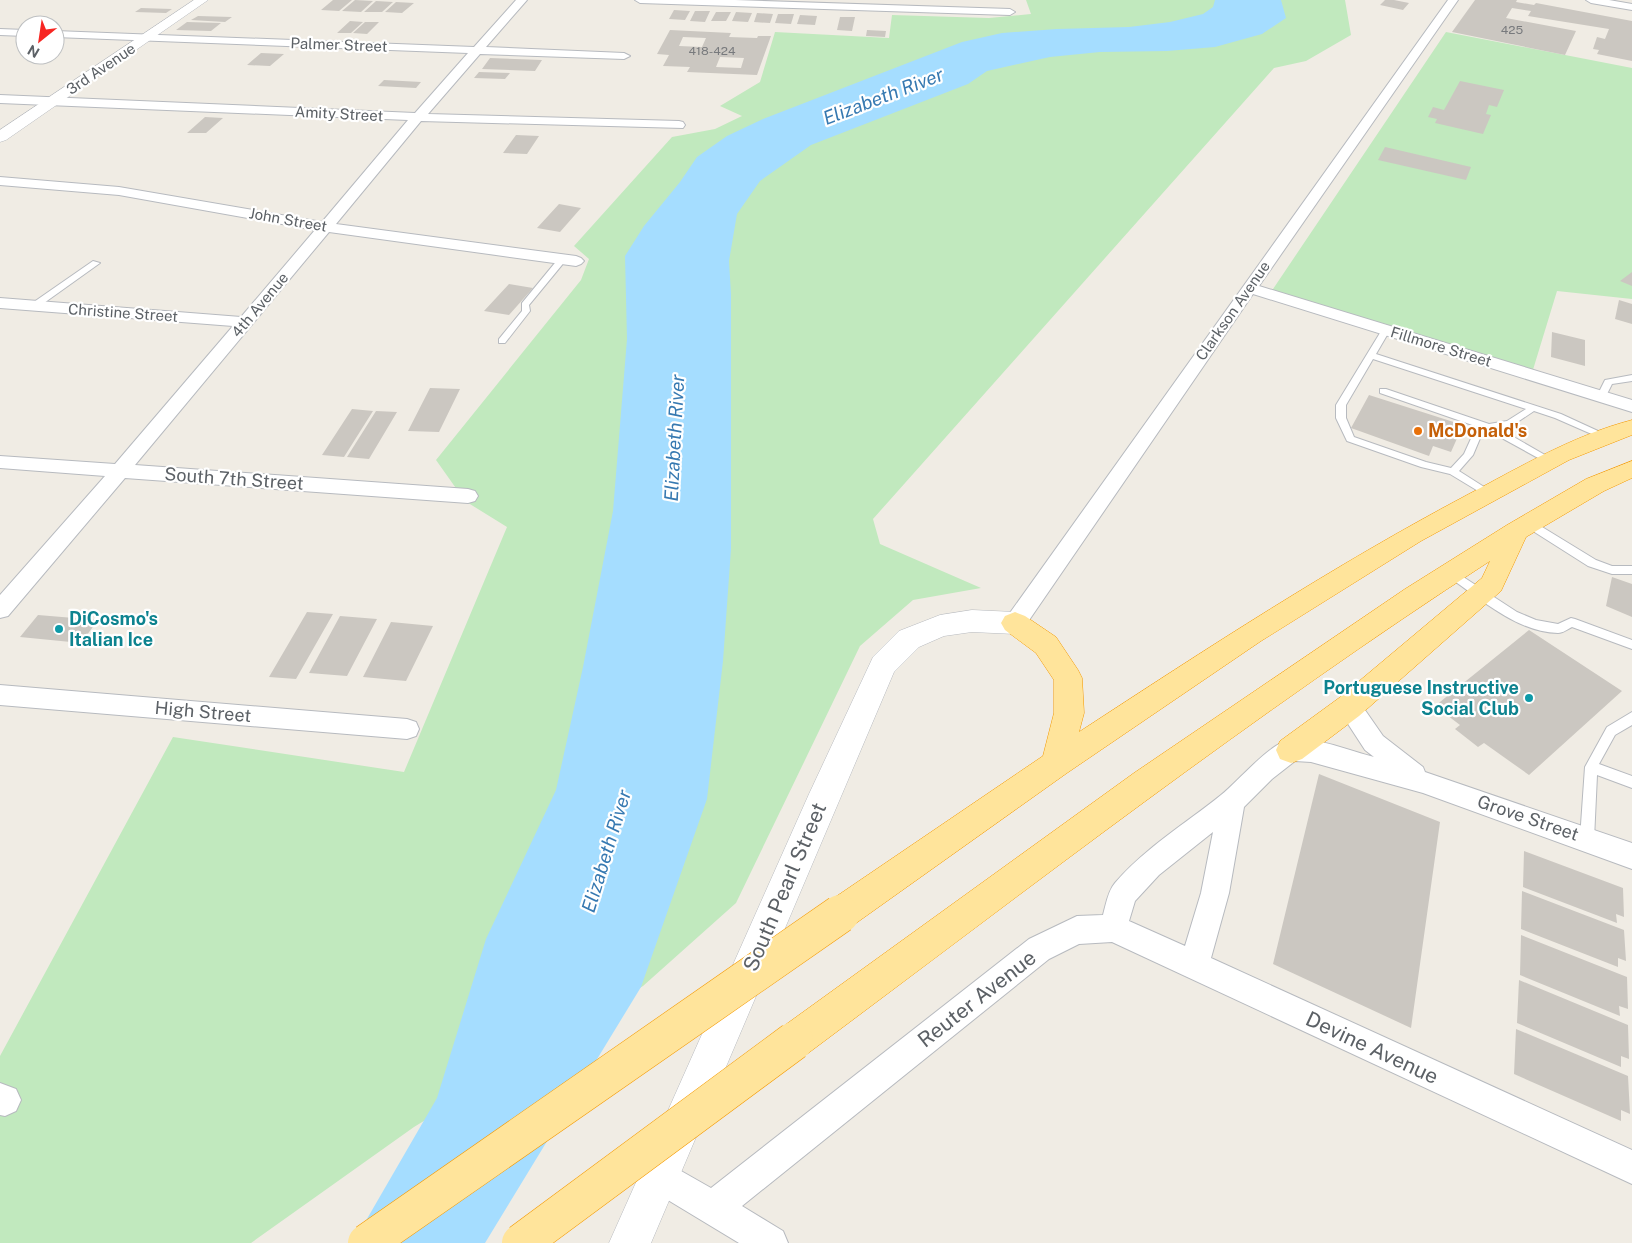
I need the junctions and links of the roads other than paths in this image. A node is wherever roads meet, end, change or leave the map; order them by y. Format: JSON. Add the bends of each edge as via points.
{"nodes":[{"id":1,"x":202,"y":0,"type":"edge"},
{"id":2,"x":522,"y":0,"type":"edge"},
{"id":3,"x":640,"y":0,"type":"edge"},
{"id":4,"x":1453,"y":0,"type":"edge"},
{"id":5,"x":1591,"y":0,"type":"edge"},
{"id":6,"x":841,"y":4,"type":"edge"},
{"id":7,"x":1632,"y":7,"type":"edge"},
{"id":8,"x":1010,"y":12,"type":"dead end"},
{"id":9,"x":0,"y":32,"type":"edge"},
{"id":10,"x":15,"y":33,"type":"edge"},
{"id":11,"x":65,"y":34,"type":"edge"},
{"id":12,"x":147,"y":38,"type":"junction"},
{"id":13,"x":478,"y":50,"type":"junction"},
{"id":14,"x":624,"y":56,"type":"dead end"},
{"id":15,"x":0,"y":99,"type":"edge"},
{"id":16,"x":53,"y":101,"type":"junction"},
{"id":17,"x":418,"y":117,"type":"junction"},
{"id":18,"x":679,"y":125,"type":"dead end"},
{"id":19,"x":0,"y":137,"type":"edge"},
{"id":20,"x":0,"y":181,"type":"edge"},
{"id":21,"x":325,"y":227,"type":"junction"},
{"id":22,"x":569,"y":260,"type":"joint"},
{"id":23,"x":96,"y":263,"type":"dead end"},
{"id":24,"x":1250,"y":288,"type":"junction"},
{"id":25,"x":0,"y":303,"type":"edge"},
{"id":26,"x":34,"y":306,"type":"junction"},
{"id":27,"x":246,"y":322,"type":"junction"},
{"id":28,"x":1386,"y":330,"type":"junction"},
{"id":29,"x":502,"y":341,"type":"dead end"},
{"id":30,"x":1370,"y":355,"type":"junction"},
{"id":31,"x":1632,"y":378,"type":"edge"},
{"id":32,"x":1383,"y":391,"type":"dead end"},
{"id":33,"x":1602,"y":396,"type":"junction"},
{"id":34,"x":1632,"y":406,"type":"edge"},
{"id":35,"x":1533,"y":408,"type":"junction"},
{"id":36,"x":1489,"y":427,"type":"junction"},
{"id":37,"x":1632,"y":427,"type":"edge"},
{"id":38,"x":1606,"y":437,"type":"junction"},
{"id":39,"x":1549,"y":461,"type":"junction"},
{"id":40,"x":0,"y":462,"type":"edge"},
{"id":41,"x":1632,"y":469,"type":"edge"},
{"id":42,"x":120,"y":471,"type":"junction"},
{"id":43,"x":1453,"y":472,"type":"junction"},
{"id":44,"x":1488,"y":494,"type":"junction"},
{"id":45,"x":468,"y":496,"type":"dead end"},
{"id":46,"x":1523,"y":527,"type":"junction"},
{"id":47,"x":1603,"y":555,"type":"dead end"},
{"id":48,"x":1592,"y":563,"type":"junction"},
{"id":49,"x":1632,"y":570,"type":"edge"},
{"id":50,"x":1451,"y":573,"type":"junction"},
{"id":51,"x":1481,"y":594,"type":"junction"},
{"id":52,"x":0,"y":610,"type":"edge"},
{"id":53,"x":1015,"y":623,"type":"junction"},
{"id":54,"x":1632,"y":645,"type":"edge"},
{"id":55,"x":0,"y":696,"type":"edge"},
{"id":56,"x":1348,"y":707,"type":"junction"},
{"id":57,"x":1632,"y":719,"type":"edge"},
{"id":58,"x":406,"y":729,"type":"dead end"},
{"id":59,"x":1291,"y":750,"type":"junction"},
{"id":60,"x":1056,"y":764,"type":"junction"},
{"id":61,"x":1591,"y":767,"type":"junction"},
{"id":62,"x":1423,"y":782,"type":"junction"},
{"id":63,"x":1632,"y":782,"type":"edge"},
{"id":64,"x":1232,"y":802,"type":"junction"},
{"id":65,"x":1587,"y":838,"type":"junction"},
{"id":66,"x":1632,"y":856,"type":"edge"},
{"id":67,"x":1113,"y":928,"type":"junction"},
{"id":68,"x":1194,"y":966,"type":"junction"},
{"id":69,"x":1632,"y":1167,"type":"edge"},
{"id":70,"x":660,"y":1176,"type":"junction"},
{"id":71,"x":713,"y":1208,"type":"junction"},
{"id":72,"x":367,"y":1243,"type":"edge"},
{"id":73,"x":521,"y":1243,"type":"edge"},
{"id":74,"x":630,"y":1243,"type":"edge"},
{"id":75,"x":771,"y":1243,"type":"edge"}],
"edges":[{"from":1,"to":12,"type":"street","name":"3rd Avenue"},
{"from":2,"to":13,"type":"street","name":"4th Avenue"},
{"from":3,"to":6,"type":"street"},
{"from":4,"to":24,"type":"street","name":"Clarkson Avenue"},
{"from":5,"to":7,"type":"street"},
{"from":6,"to":8,"type":"street"},
{"from":9,"to":10,"type":"street"},
{"from":11,"to":12,"type":"street","name":"Palmer Street"},
{"from":12,"to":13,"type":"street","name":"Palmer Street"},
{"from":12,"to":16,"type":"street","name":"3rd Avenue"},
{"from":13,"to":14,"type":"street","name":"Palmer Street"},
{"from":13,"to":17,"type":"street","name":"4th Avenue"},
{"from":15,"to":16,"type":"street","name":"Amity Street"},
{"from":16,"to":17,"type":"street","name":"Amity Street"},
{"from":16,"to":19,"type":"street","name":"3rd Avenue"},
{"from":17,"to":18,"type":"street","name":"Amity Street"},
{"from":17,"to":21,"type":"street","name":"4th Avenue"},
{"from":20,"to":21,"type":"street","name":"John Street","via":[[119,191]]},
{"from":21,"to":22,"type":"street","name":"John Street"},
{"from":21,"to":27,"type":"street","name":"4th Avenue"},
{"from":22,"to":29,"type":"lane","via":[[528,301],[526,311]]},
{"from":23,"to":26,"type":"lane"},
{"from":24,"to":28,"type":"street","name":"Fillmore Street"},
{"from":24,"to":53,"type":"street","name":"Clarkson Avenue"},
{"from":25,"to":26,"type":"street","name":"Christine Street"},
{"from":26,"to":27,"type":"street","name":"Christine Street"},
{"from":27,"to":42,"type":"street","name":"4th Avenue"},
{"from":28,"to":30,"type":"lane"},
{"from":28,"to":33,"type":"street","name":"Fillmore Street"},
{"from":30,"to":35,"type":"lane"},
{"from":30,"to":43,"type":"lane","via":[[1341,405],[1341,418],[1350,439]]},
{"from":31,"to":33,"type":"lane","via":[[1608,382]]},
{"from":32,"to":36,"type":"lane"},
{"from":33,"to":34,"type":"street","name":"Fillmore Street"},
{"from":35,"to":36,"type":"lane","via":[[1510,423]]},
{"from":35,"to":38,"type":"lane"},
{"from":36,"to":39,"type":"lane"},
{"from":36,"to":43,"type":"lane","via":[[1477,434],[1468,455]]},
{"from":37,"to":38,"type":"highway"},
{"from":38,"to":39,"type":"highway"},
{"from":39,"to":44,"type":"highway"},
{"from":40,"to":42,"type":"street","name":"South 7th Street"},
{"from":41,"to":46,"type":"highway","via":[[1595,485]]},
{"from":42,"to":45,"type":"street","name":"South 7th Street"},
{"from":42,"to":52,"type":"street","name":"4th Avenue"},
{"from":43,"to":44,"type":"lane"},
{"from":44,"to":60,"type":"highway","via":[[1412,535],[1251,632]]},
{"from":46,"to":48,"type":"lane"},
{"from":46,"to":50,"type":"highway"},
{"from":46,"to":51,"type":"highway","via":[[1492,584]]},
{"from":47,"to":48,"type":"lane"},
{"from":48,"to":49,"type":"lane","via":[[1612,570]]},
{"from":50,"to":51,"type":"lane"},
{"from":50,"to":73,"type":"highway","bridge":true,"via":[[1145,782]]},
{"from":51,"to":54,"type":"lane","via":[[1513,615],[1534,624],[1559,629],[1571,622]]},
{"from":51,"to":56,"type":"highway"},
{"from":53,"to":60,"type":"highway","via":[[1046,645],[1068,678],[1069,713]]},
{"from":53,"to":70,"type":"street","name":"South Pearl Street","via":[[972,621],[940,626],[909,639],[883,665]]},
{"from":55,"to":58,"type":"street","name":"High Street"},
{"from":56,"to":59,"type":"highway"},
{"from":56,"to":62,"type":"street","name":"Grove Street","via":[[1374,743]]},
{"from":57,"to":61,"type":"lane","via":[[1611,730]]},
{"from":59,"to":62,"type":"street","name":"Grove Street","via":[[1311,751]]},
{"from":59,"to":64,"type":"street","via":[[1263,771]]},
{"from":60,"to":72,"type":"highway","bridge":true},
{"from":61,"to":63,"type":"lane"},
{"from":61,"to":65,"type":"lane"},
{"from":62,"to":65,"type":"street","name":"Grove Street"},
{"from":64,"to":67,"type":"street","via":[[1149,866],[1124,894]]},
{"from":64,"to":68,"type":"street","via":[[1215,893]]},
{"from":65,"to":66,"type":"street","name":"Grove Street"},
{"from":67,"to":68,"type":"street","name":"Devine Avenue"},
{"from":67,"to":71,"type":"street","name":"Reuter Avenue","via":[[1077,930],[1039,949]]},
{"from":68,"to":69,"type":"street","name":"Devine Avenue"},
{"from":70,"to":71,"type":"street"},
{"from":70,"to":74,"type":"street","name":"South Pearl Street"},
{"from":71,"to":75,"type":"street"}]}
